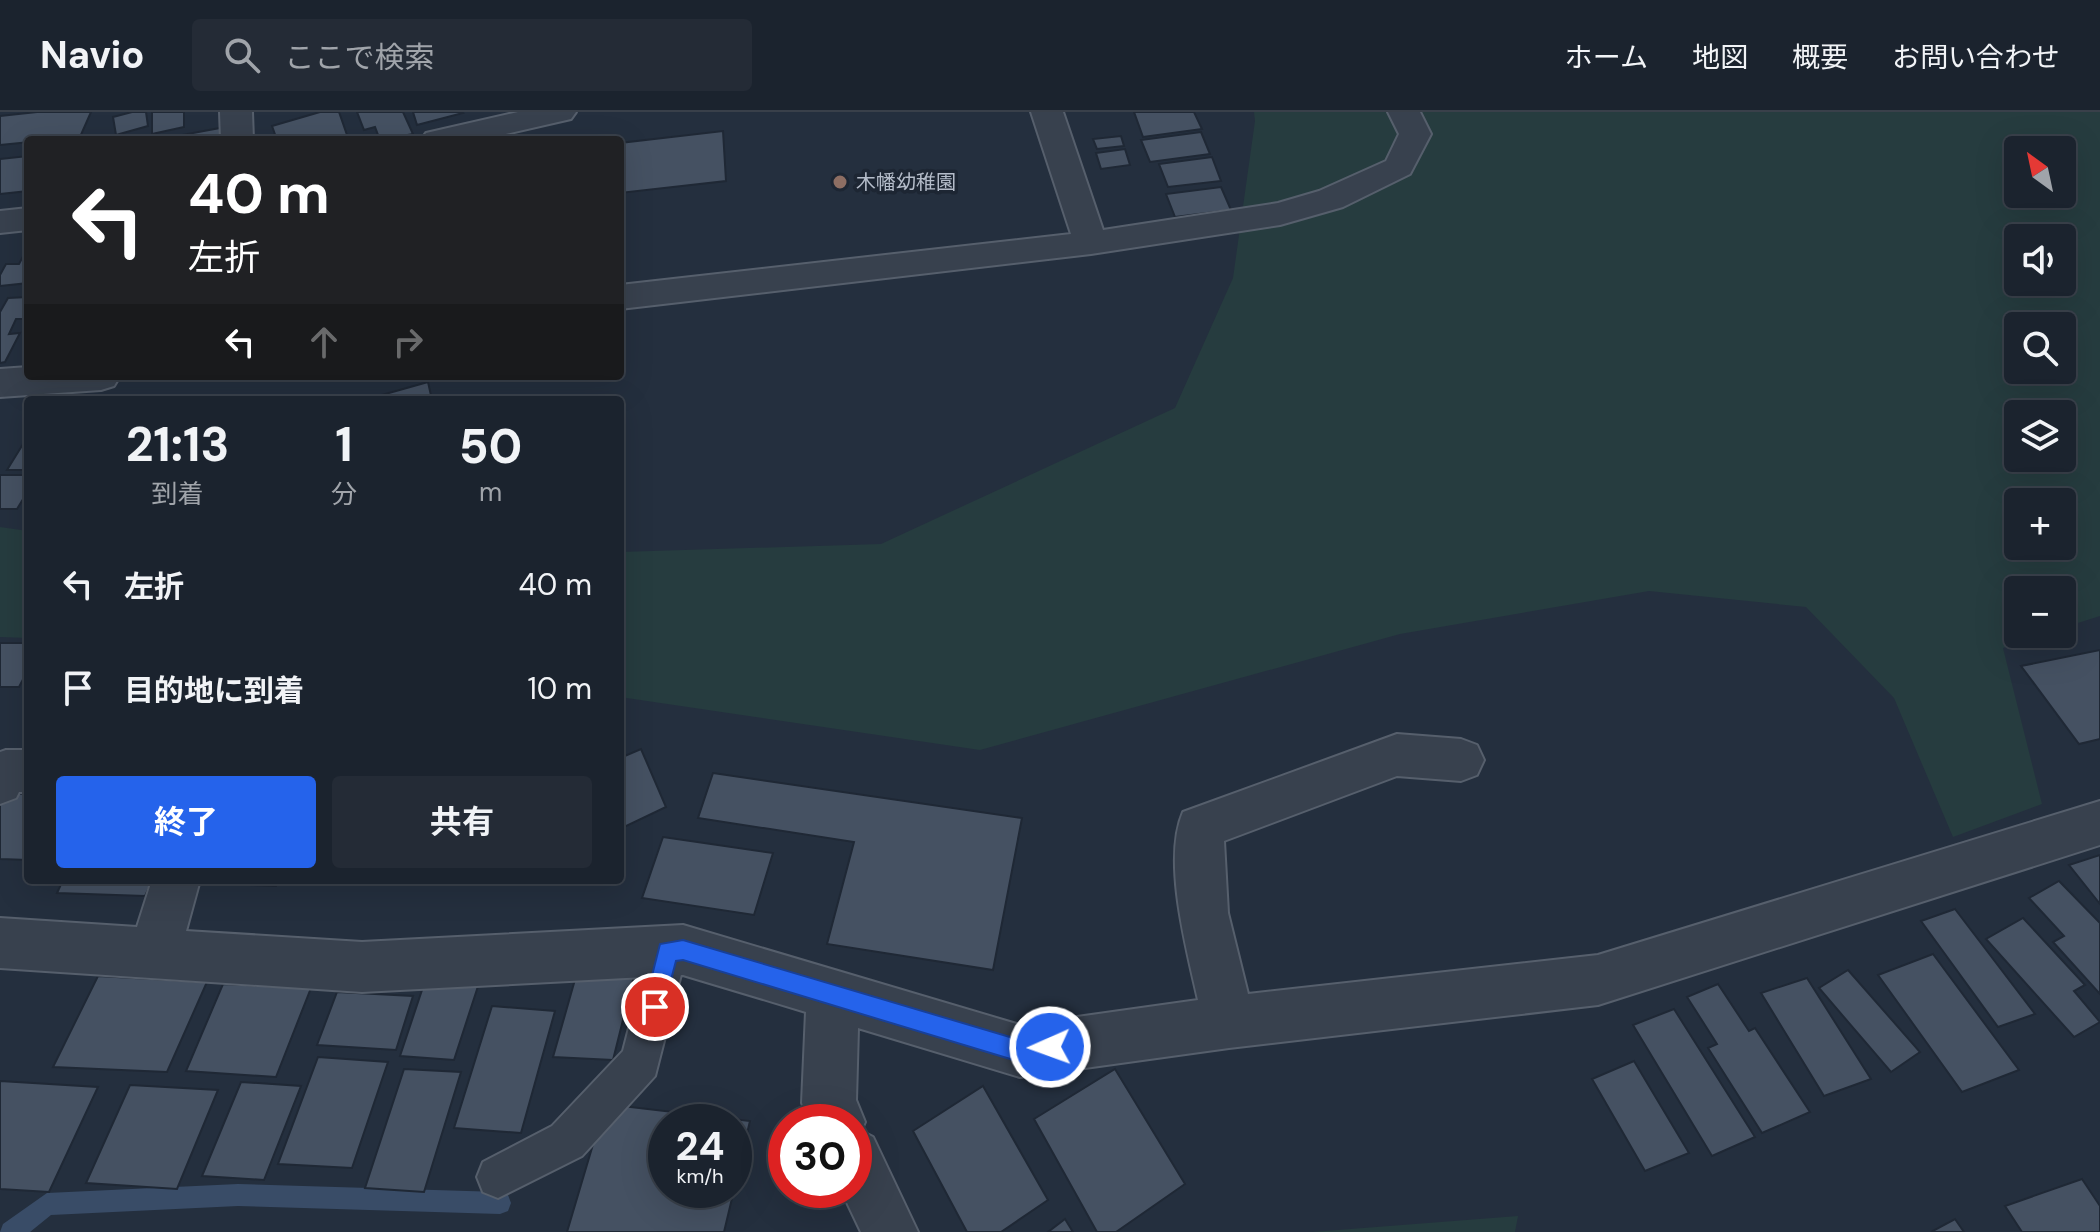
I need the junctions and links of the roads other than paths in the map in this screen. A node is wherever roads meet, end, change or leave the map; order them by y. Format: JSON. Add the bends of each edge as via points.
{"nodes":[{"id":1,"x":236,"y":112,"type":"edge"},
{"id":2,"x":560,"y":112,"type":"edge"},
{"id":3,"x":1047,"y":112,"type":"edge"},
{"id":4,"x":1404,"y":112,"type":"edge"},
{"id":5,"x":237,"y":136,"type":"edge"},
{"id":6,"x":455,"y":136,"type":"edge"},
{"id":7,"x":24,"y":219,"type":"edge"},
{"id":8,"x":0,"y":222,"type":"edge"},
{"id":9,"x":1091,"y":243,"type":"junction"},
{"id":10,"x":624,"y":297,"type":"edge"},
{"id":11,"x":43,"y":380,"type":"edge"},
{"id":12,"x":0,"y":383,"type":"edge"},
{"id":13,"x":1461,"y":760,"type":"dead end"},
{"id":14,"x":24,"y":771,"type":"edge"},
{"id":15,"x":0,"y":783,"type":"edge"},
{"id":16,"x":2100,"y":823,"type":"edge"},
{"id":17,"x":175,"y":884,"type":"edge"},
{"id":18,"x":0,"y":943,"type":"edge"},
{"id":19,"x":668,"y":951,"type":"junction"},
{"id":20,"x":155,"y":953,"type":"junction"},
{"id":21,"x":833,"y":995,"type":"junction"},
{"id":22,"x":1229,"y":1022,"type":"junction"},
{"id":23,"x":829,"y":1104,"type":"edge"},
{"id":24,"x":498,"y":1177,"type":"dead end"},
{"id":25,"x":872,"y":1194,"type":"edge"},
{"id":26,"x":890,"y":1232,"type":"edge"}],
"edges":[{"from":1,"to":5,"type":"street"},
{"from":2,"to":6,"type":"street"},
{"from":3,"to":9,"type":"street"},
{"from":4,"to":9,"type":"street","via":[[1415,134],[1399,167],[1343,194],[1280,214]]},
{"from":7,"to":8,"type":"street"},
{"from":9,"to":10,"type":"street"},
{"from":11,"to":12,"type":"street"},
{"from":13,"to":22,"type":"street","via":[[1397,755],[1200,828],[1203,913]]},
{"from":14,"to":15,"type":"street","via":[[6,771]]},
{"from":16,"to":22,"type":"street","via":[[1598,980]]},
{"from":17,"to":20,"type":"street"},
{"from":18,"to":20,"type":"street"},
{"from":19,"to":20,"type":"street","via":[[362,967]]},
{"from":19,"to":21,"type":"street","via":[[683,950]]},
{"from":19,"to":24,"type":"lane","via":[[641,1062],[567,1141]]},
{"from":21,"to":22,"type":"street","via":[[1020,1051]]},
{"from":21,"to":23,"type":"street"},
{"from":25,"to":26,"type":"street"}]}
